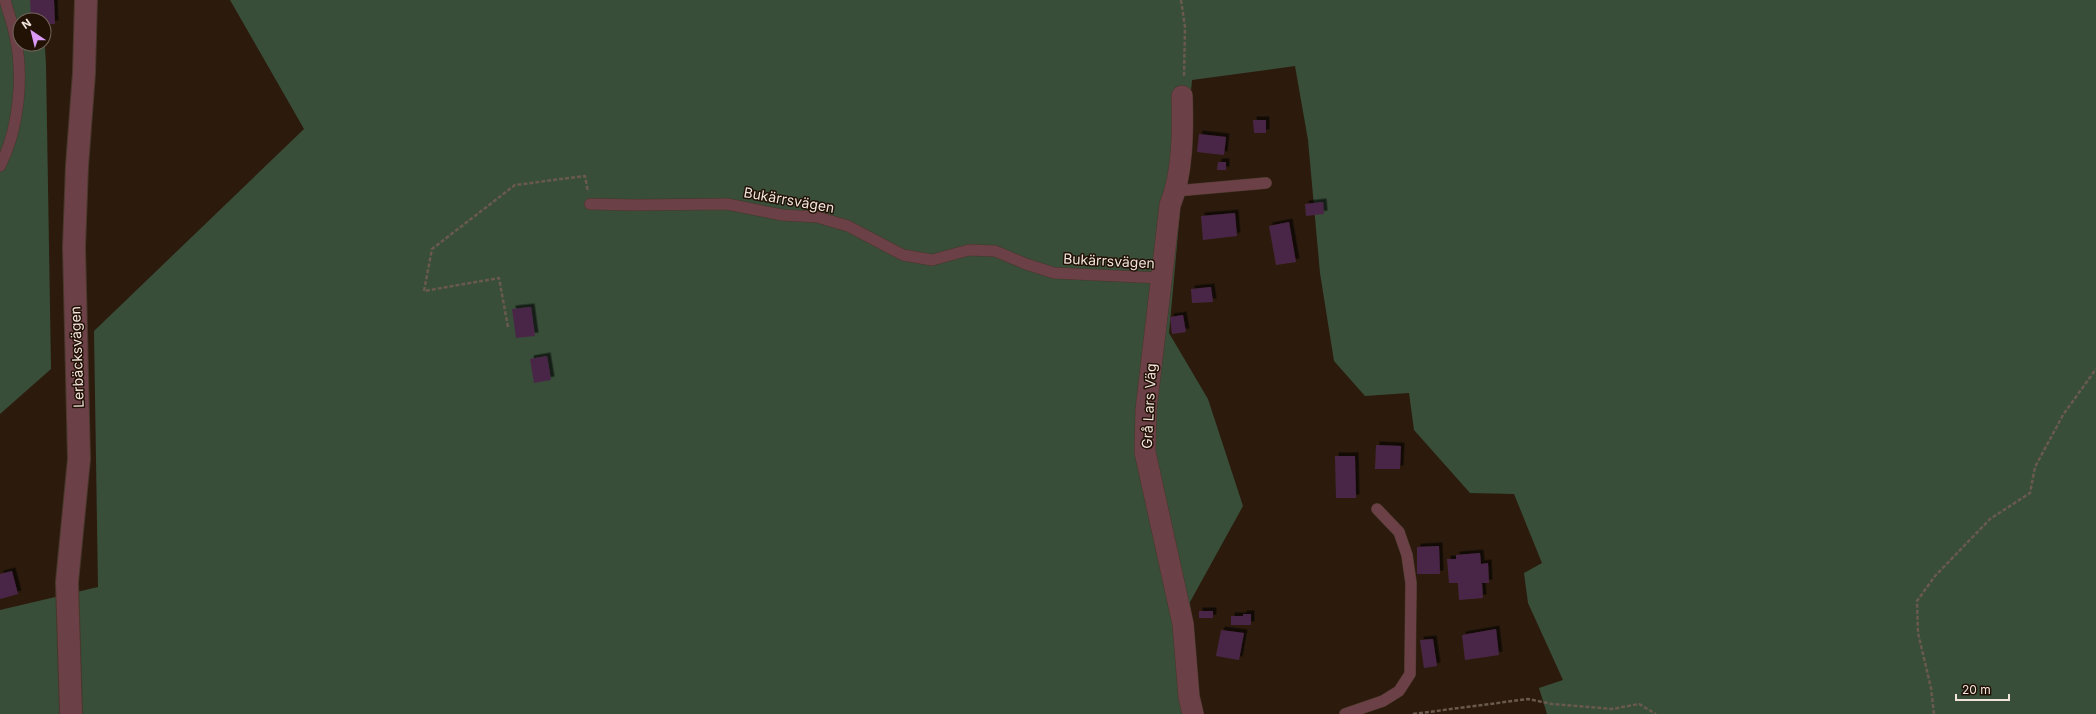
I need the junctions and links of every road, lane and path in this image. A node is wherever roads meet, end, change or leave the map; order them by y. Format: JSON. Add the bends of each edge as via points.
{"nodes":[{"id":1,"x":86,"y":0,"type":"edge"},
{"id":2,"x":1180,"y":0,"type":"edge"},
{"id":3,"x":0,"y":8,"type":"edge"},
{"id":4,"x":1182,"y":96,"type":"joint"},
{"id":5,"x":0,"y":166,"type":"edge"},
{"id":6,"x":1266,"y":183,"type":"dead end"},
{"id":7,"x":1176,"y":191,"type":"junction"},
{"id":8,"x":590,"y":204,"type":"joint"},
{"id":9,"x":1161,"y":278,"type":"junction"},
{"id":10,"x":508,"y":327,"type":"dead end"},
{"id":11,"x":2096,"y":369,"type":"edge"},
{"id":12,"x":1377,"y":509,"type":"dead end"},
{"id":13,"x":71,"y":714,"type":"edge"},
{"id":14,"x":1193,"y":714,"type":"edge"},
{"id":15,"x":1345,"y":714,"type":"edge"},
{"id":16,"x":1413,"y":714,"type":"edge"},
{"id":17,"x":1656,"y":714,"type":"edge"},
{"id":18,"x":1934,"y":714,"type":"edge"}],
"edges":[{"from":1,"to":13,"type":"street","name":"Lerbäcksvägen","via":[[74,247],[79,459],[67,582]]},
{"from":2,"to":4,"type":"path","via":[[1185,27]]},
{"from":3,"to":5,"type":"lane","via":[[5,0],[19,62],[17,112]]},
{"from":4,"to":7,"type":"street","name":"Grå Lars Väg","via":[[1183,123]]},
{"from":6,"to":7,"type":"lane"},
{"from":7,"to":9,"type":"street","name":"Grå Lars Väg","via":[[1170,206]]},
{"from":8,"to":9,"type":"lane","name":"Bukärrsvägen","via":[[727,204],[817,218],[848,226],[903,255],[932,260],[969,250],[996,251],[1054,273]]},
{"from":8,"to":10,"type":"path","via":[[585,176],[515,185],[432,249],[424,291],[499,278]]},
{"from":9,"to":14,"type":"street","name":"Grå Lars Väg","via":[[1146,410],[1145,452],[1183,624],[1189,697]]},
{"from":11,"to":18,"type":"path","via":[[2063,415],[2035,467],[2030,493],[1990,519],[1935,576],[1917,601],[1918,633],[1931,688]]},
{"from":12,"to":15,"type":"lane","via":[[1399,532],[1407,554],[1411,583],[1410,674],[1399,691],[1383,701]]},
{"from":16,"to":17,"type":"path","via":[[1528,699],[1552,704],[1612,709],[1639,704]]}]}
